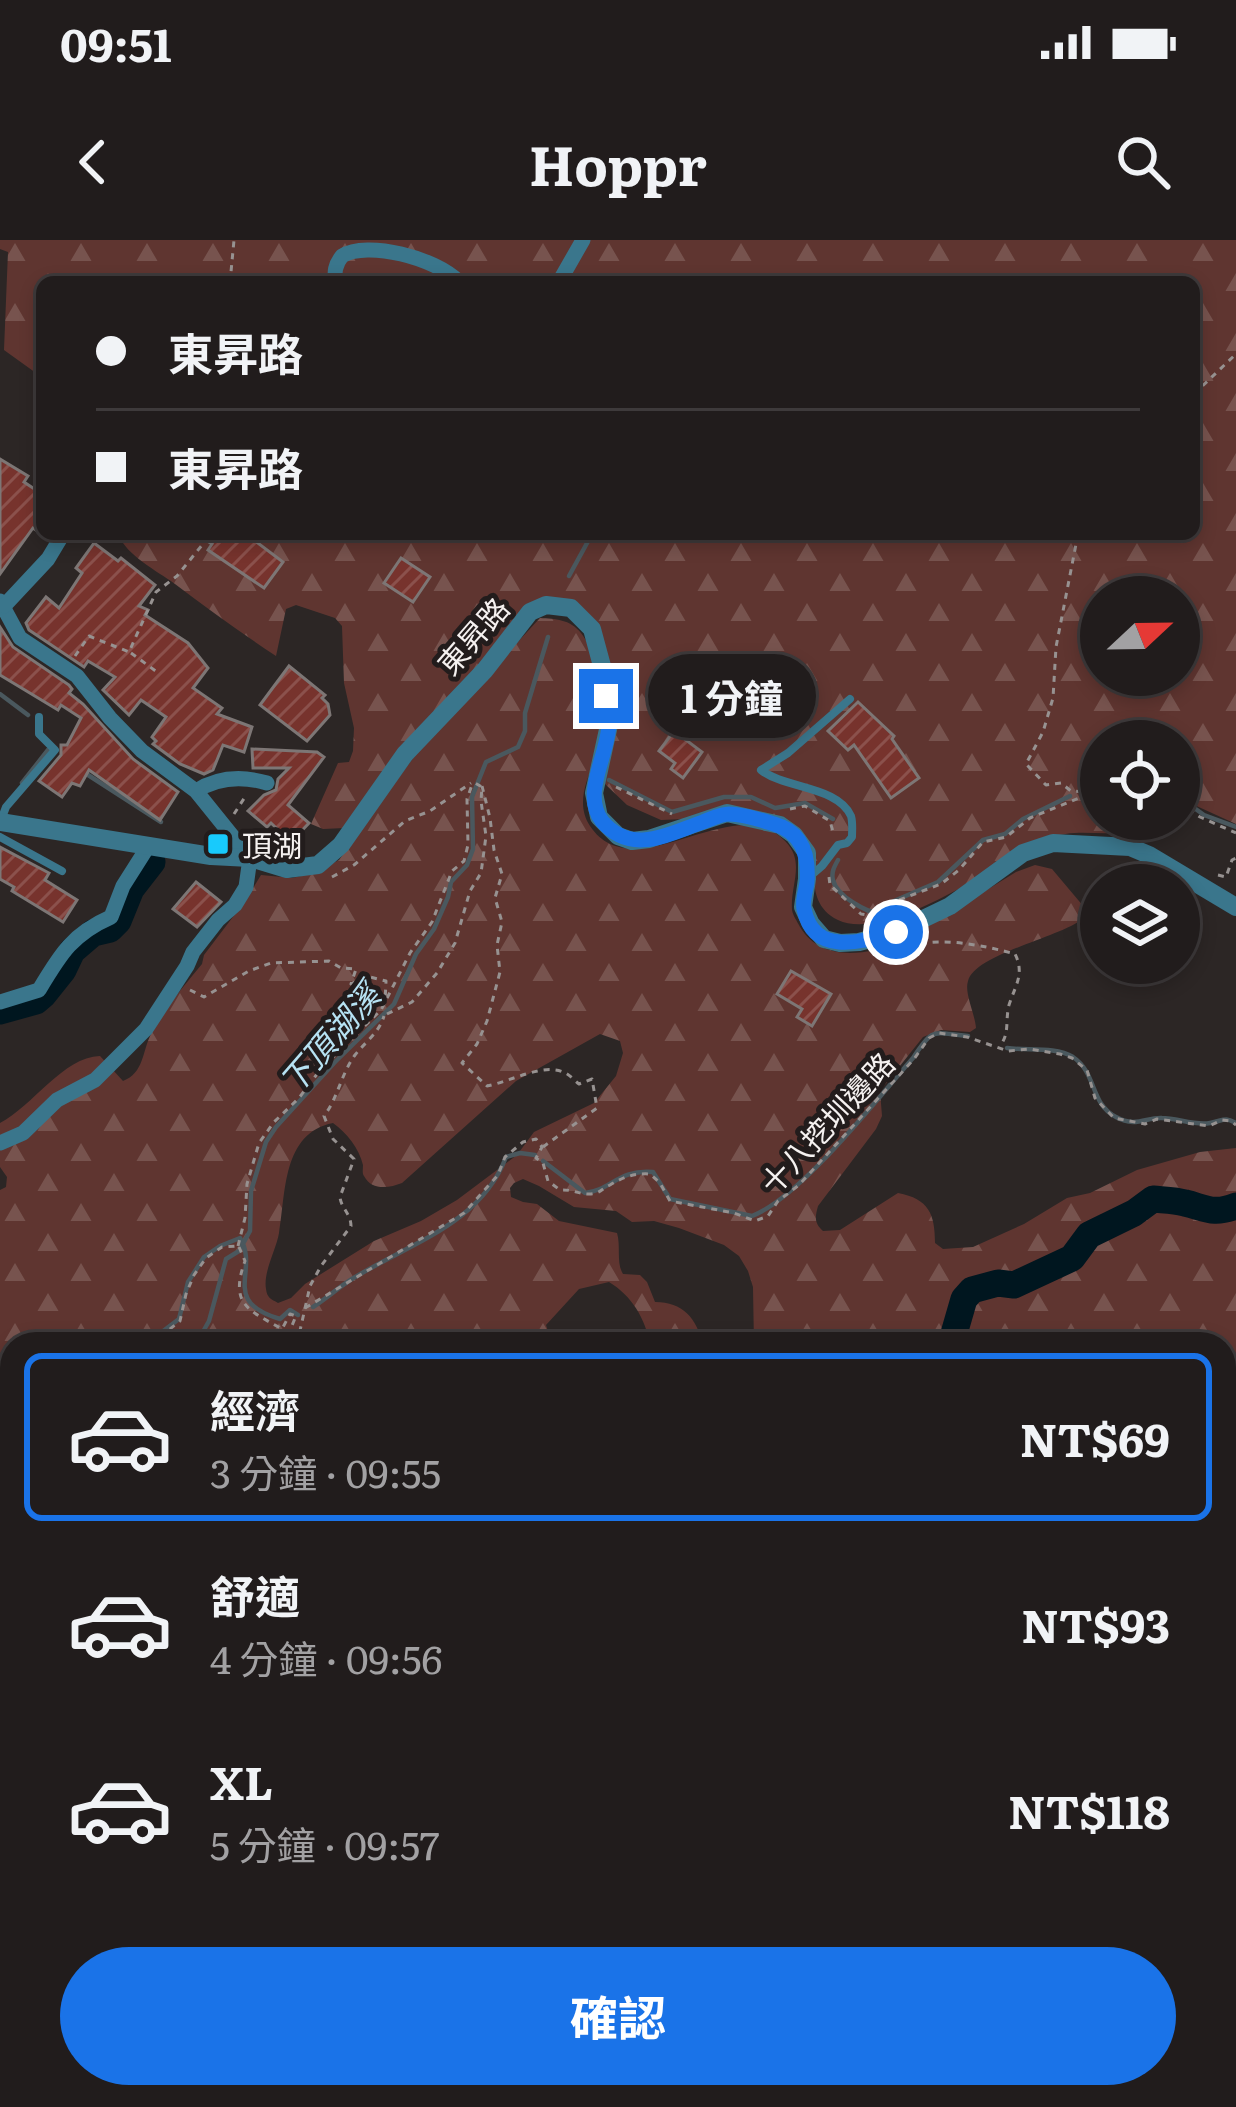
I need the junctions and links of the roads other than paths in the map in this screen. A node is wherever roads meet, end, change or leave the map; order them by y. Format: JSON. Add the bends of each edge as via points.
{"nodes":[{"id":1,"x":584,"y":240,"type":"edge"},
{"id":2,"x":335,"y":276,"type":"edge"},
{"id":3,"x":452,"y":276,"type":"edge"},
{"id":4,"x":563,"y":276,"type":"edge"},
{"id":5,"x":59,"y":540,"type":"edge"},
{"id":6,"x":2,"y":604,"type":"edge"},
{"id":7,"x":850,"y":699,"type":"dead end"},
{"id":8,"x":39,"y":717,"type":"dead end"},
{"id":9,"x":261,"y":781,"type":"road end"},
{"id":10,"x":196,"y":790,"type":"junction"},
{"id":11,"x":0,"y":822,"type":"edge"},
{"id":12,"x":0,"y":837,"type":"edge"},
{"id":13,"x":149,"y":845,"type":"junction"},
{"id":14,"x":250,"y":858,"type":"junction"},
{"id":15,"x":62,"y":871,"type":"dead end"},
{"id":16,"x":807,"y":879,"type":"junction"},
{"id":17,"x":1236,"y":907,"type":"edge"},
{"id":18,"x":0,"y":1002,"type":"edge"},
{"id":19,"x":0,"y":1143,"type":"edge"}],
"edges":[{"from":1,"to":4,"type":"street"},
{"from":2,"to":3,"type":"street","via":[[343,253],[367,240],[436,262]]},
{"from":5,"to":6,"type":"street"},
{"from":6,"to":10,"type":"street","via":[[20,638],[67,667],[142,751]]},
{"from":7,"to":16,"type":"lane","via":[[761,770],[822,792],[851,816],[852,837]]},
{"from":8,"to":11,"type":"lane","via":[[39,734],[55,750]]},
{"from":9,"to":10,"type":"street","via":[[210,782]]},
{"from":10,"to":14,"type":"street"},
{"from":11,"to":13,"type":"street"},
{"from":12,"to":15,"type":"lane"},
{"from":13,"to":14,"type":"street"},
{"from":13,"to":18,"type":"street","via":[[111,917],[62,951],[39,990]]},
{"from":14,"to":16,"type":"street","name":"東昇路","via":[[287,869],[318,865],[405,754],[530,612],[546,605],[571,608],[592,629],[602,666],[609,725],[594,793],[598,817],[632,841],[727,813],[780,825],[807,853]]},
{"from":14,"to":19,"type":"street","via":[[246,887],[146,1029],[95,1080]]},
{"from":16,"to":17,"type":"street","name":"東昇路","via":[[803,908],[811,924],[840,943],[896,932],[1053,843],[1130,847]]}]}
